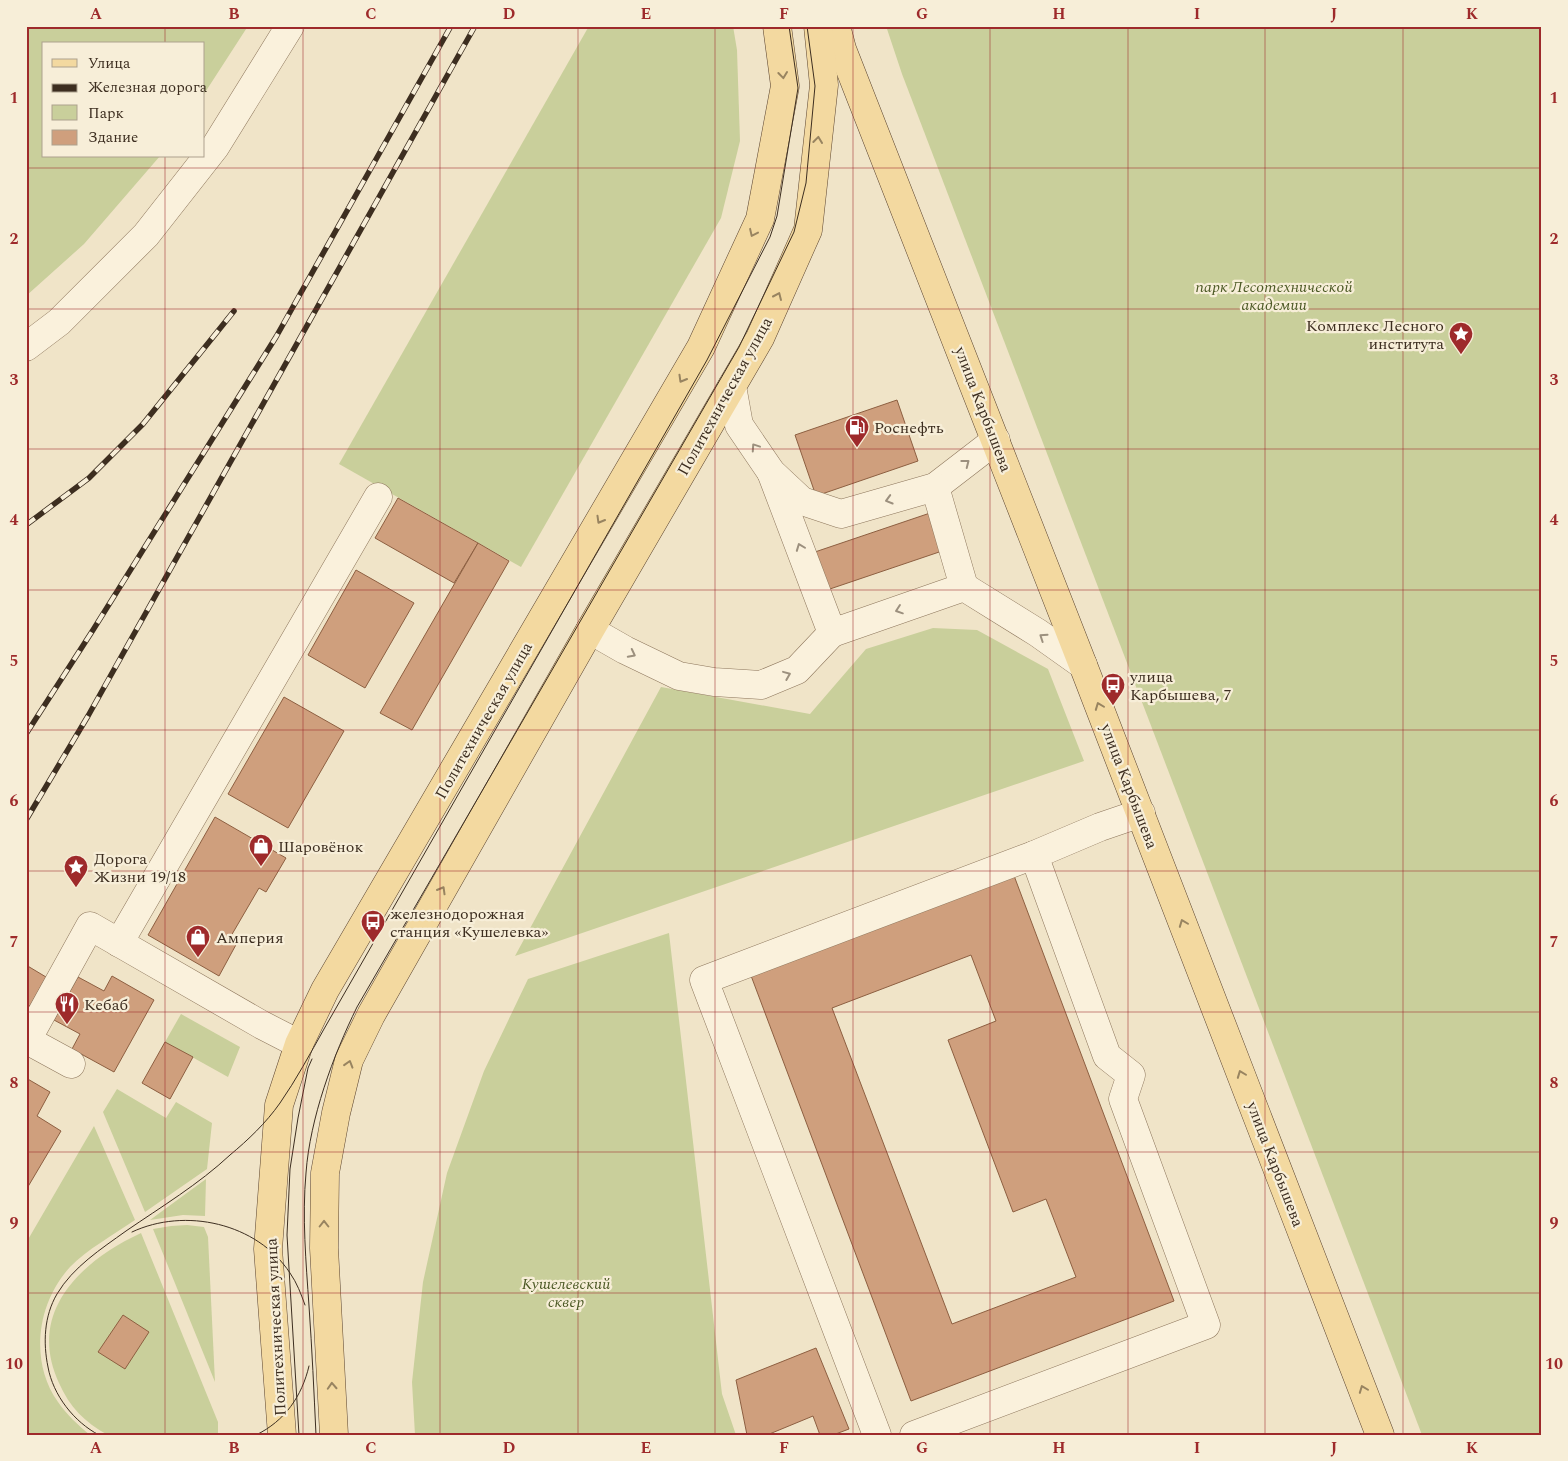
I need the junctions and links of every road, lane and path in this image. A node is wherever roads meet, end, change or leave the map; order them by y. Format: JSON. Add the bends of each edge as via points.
{"nodes":[{"id":1,"x":290,"y":26,"type":"edge"},
{"id":2,"x":777,"y":26,"type":"edge"},
{"id":3,"x":818,"y":26,"type":"edge"},
{"id":4,"x":836,"y":26,"type":"edge"},
{"id":5,"x":26,"y":347,"type":"edge"},
{"id":6,"x":732,"y":386,"type":"junction"},
{"id":7,"x":996,"y":440,"type":"junction"},
{"id":8,"x":771,"y":472,"type":"junction"},
{"id":9,"x":936,"y":487,"type":"junction"},
{"id":10,"x":378,"y":497,"type":"dead end"},
{"id":11,"x":964,"y":587,"type":"junction"},
{"id":12,"x":590,"y":630,"type":"junction"},
{"id":13,"x":832,"y":633,"type":"junction"},
{"id":14,"x":1083,"y":665,"type":"junction"},
{"id":15,"x":1141,"y":813,"type":"junction"},
{"id":16,"x":1034,"y":855,"type":"junction"},
{"id":17,"x":119,"y":943,"type":"junction"},
{"id":18,"x":300,"y":1044,"type":"junction"},
{"id":19,"x":71,"y":1064,"type":"dead end"},
{"id":20,"x":282,"y":1435,"type":"edge"},
{"id":21,"x":334,"y":1435,"type":"edge"},
{"id":22,"x":877,"y":1435,"type":"edge"},
{"id":23,"x":914,"y":1435,"type":"edge"},
{"id":24,"x":1380,"y":1435,"type":"edge"}],
"edges":[{"from":1,"to":5,"type":"street","via":[[215,147],[146,235],[59,322]]},
{"from":2,"to":18,"type":"main road","name":"Политехническая улица","one_way":true,"via":[[785,86],[760,219],[705,338],[325,990]]},
{"from":6,"to":3,"type":"main road","name":"Политехническая улица","one_way":true,"via":[[760,338],[808,230],[824,85]]},
{"from":4,"to":7,"type":"main road","name":"улица Карбышева"},
{"from":8,"to":6,"type":"street","one_way":true,"via":[[739,425]]},
{"from":6,"to":12,"type":"main road","name":"Политехническая улица"},
{"from":9,"to":7,"type":"street","one_way":true},
{"from":7,"to":14,"type":"main road","name":"улица Карбышева"},
{"from":9,"to":8,"type":"street","one_way":true,"via":[[841,514],[802,501]]},
{"from":13,"to":8,"type":"street","one_way":true},
{"from":9,"to":11,"type":"street"},
{"from":10,"to":17,"type":"street"},
{"from":11,"to":13,"type":"street","one_way":true},
{"from":14,"to":11,"type":"street","one_way":true},
{"from":12,"to":13,"type":"street","one_way":true,"via":[[679,676],[760,685],[798,670]]},
{"from":21,"to":12,"type":"main road","name":"Политехническая улица","one_way":true,"via":[[324,1248],[325,1173],[349,1060],[370,1014]]},
{"from":15,"to":14,"type":"main road","name":"улица Карбышева","one_way":true},
{"from":15,"to":16,"type":"street"},
{"from":24,"to":15,"type":"main road","name":"улица Карбышева","one_way":true},
{"from":16,"to":22,"type":"street","via":[[704,980]]},
{"from":16,"to":23,"type":"street","via":[[1107,1056],[1131,1075],[1123,1099],[1206,1325]]},
{"from":17,"to":18,"type":"street"},
{"from":17,"to":19,"type":"street","via":[[90,926],[27,1040]]},
{"from":18,"to":20,"type":"main road","name":"Политехническая улица","via":[[279,1105],[268,1249]]}]}
